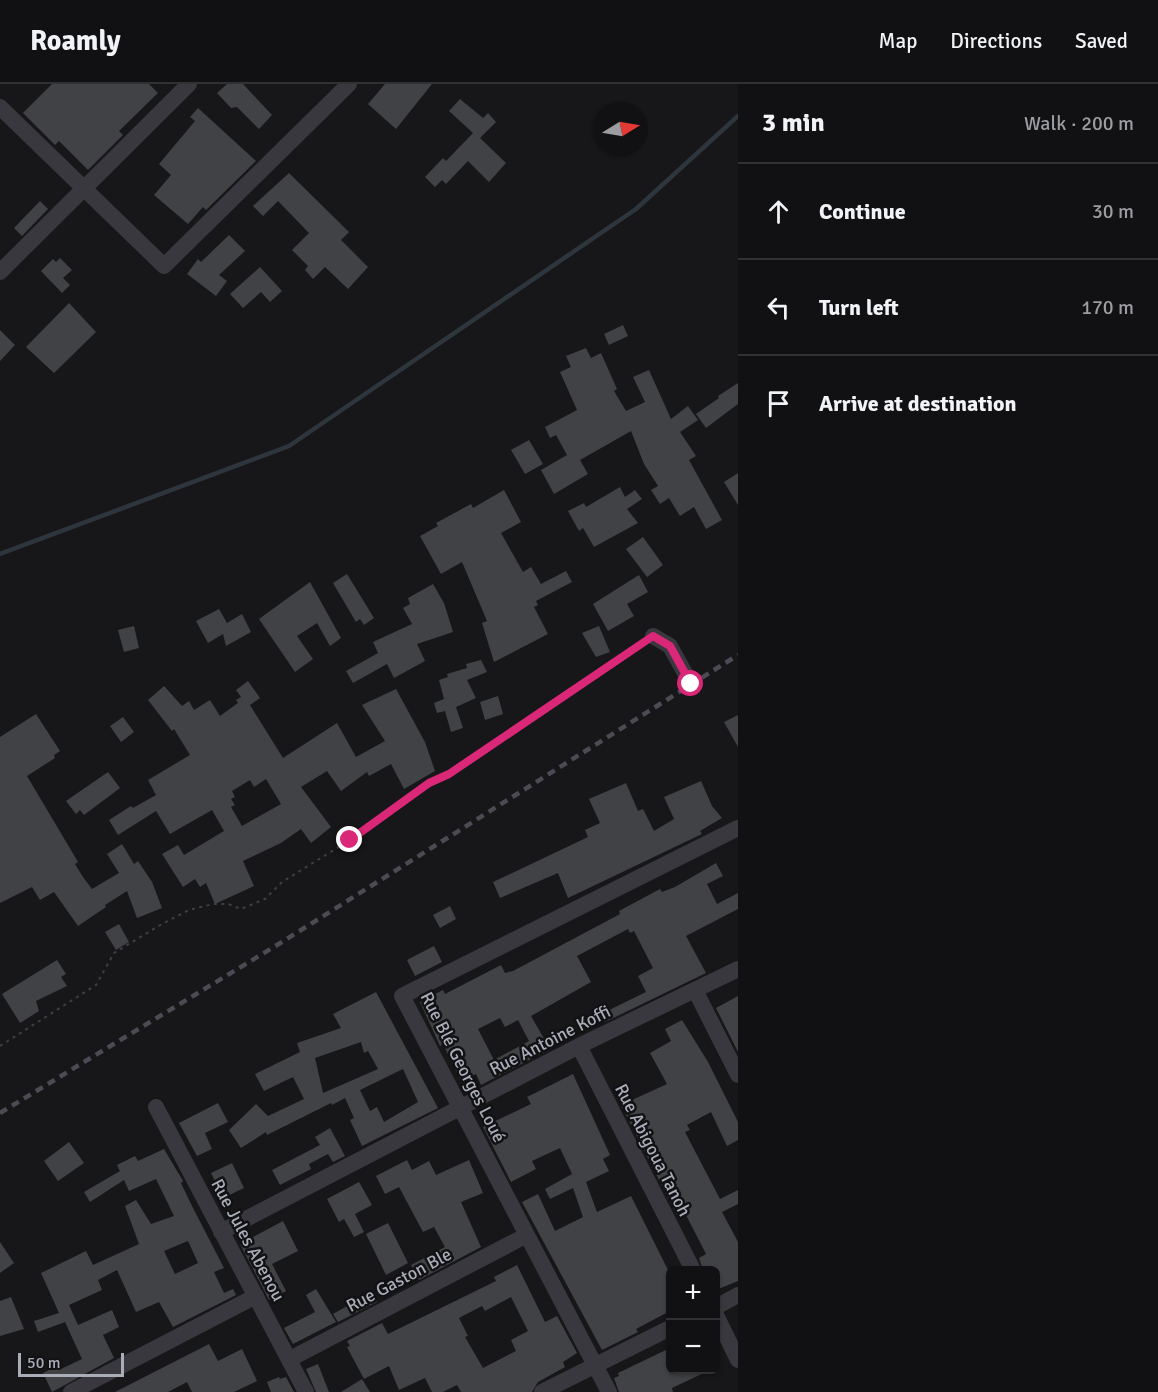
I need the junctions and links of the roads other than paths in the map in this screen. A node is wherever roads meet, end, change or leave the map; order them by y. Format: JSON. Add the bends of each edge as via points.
{"nodes":[{"id":1,"x":189,"y":84,"type":"edge"},
{"id":2,"x":349,"y":84,"type":"edge"},
{"id":3,"x":0,"y":107,"type":"edge"},
{"id":4,"x":85,"y":190,"type":"junction"},
{"id":5,"x":0,"y":272,"type":"edge"},
{"id":6,"x":653,"y":636,"type":"road end"},
{"id":7,"x":691,"y":684,"type":"dead end"},
{"id":8,"x":738,"y":828,"type":"edge"},
{"id":9,"x":738,"y":969,"type":"edge"},
{"id":10,"x":695,"y":990,"type":"junction"},
{"id":11,"x":579,"y":1046,"type":"junction"},
{"id":12,"x":738,"y":1075,"type":"edge"},
{"id":13,"x":156,"y":1107,"type":"dead end"},
{"id":14,"x":461,"y":1108,"type":"junction"},
{"id":15,"x":221,"y":1232,"type":"junction"},
{"id":16,"x":527,"y":1235,"type":"junction"},
{"id":17,"x":691,"y":1266,"type":"edge"},
{"id":18,"x":738,"y":1295,"type":"edge"},
{"id":19,"x":256,"y":1296,"type":"junction"},
{"id":20,"x":720,"y":1305,"type":"edge"},
{"id":21,"x":718,"y":1320,"type":"edge"},
{"id":22,"x":666,"y":1331,"type":"edge"},
{"id":23,"x":290,"y":1359,"type":"junction"},
{"id":24,"x":738,"y":1360,"type":"edge"},
{"id":25,"x":595,"y":1365,"type":"junction"},
{"id":26,"x":71,"y":1392,"type":"edge"},
{"id":27,"x":306,"y":1392,"type":"edge"},
{"id":28,"x":542,"y":1392,"type":"edge"},
{"id":29,"x":609,"y":1392,"type":"edge"}],
"edges":[{"from":1,"to":4,"type":"street"},
{"from":2,"to":4,"type":"street","via":[[164,266]]},
{"from":3,"to":4,"type":"street"},
{"from":4,"to":5,"type":"street"},
{"from":6,"to":7,"type":"street","via":[[670,646]]},
{"from":8,"to":14,"type":"street","name":"Rue Blé Georges Loué","via":[[402,996]]},
{"from":9,"to":10,"type":"street","name":"Rue Antoine Koffi"},
{"from":10,"to":11,"type":"street","name":"Rue Antoine Koffi"},
{"from":10,"to":12,"type":"street"},
{"from":11,"to":14,"type":"street","name":"Rue Antoine Koffi"},
{"from":11,"to":17,"type":"street","name":"Rue Abigoua Tanoh"},
{"from":13,"to":15,"type":"street","name":"Rue Jules Abenou"},
{"from":14,"to":15,"type":"street","name":"Rue Antoine Koffi"},
{"from":14,"to":16,"type":"street","name":"Rue Blé Georges Loué"},
{"from":15,"to":19,"type":"street","name":"Rue Jules Abenou"},
{"from":16,"to":23,"type":"street","name":"Rue Gaston Ble"},
{"from":16,"to":25,"type":"street","name":"Rue Blé Georges Loué"},
{"from":18,"to":20,"type":"street"},
{"from":19,"to":23,"type":"street","name":"Rue Jules Abenou"},
{"from":19,"to":26,"type":"street"},
{"from":21,"to":24,"type":"street"},
{"from":22,"to":25,"type":"street"},
{"from":23,"to":27,"type":"street","name":"Rue Jules Abenou"},
{"from":25,"to":28,"type":"street"},
{"from":25,"to":29,"type":"street","name":"Rue Blé Georges Loué"}]}
